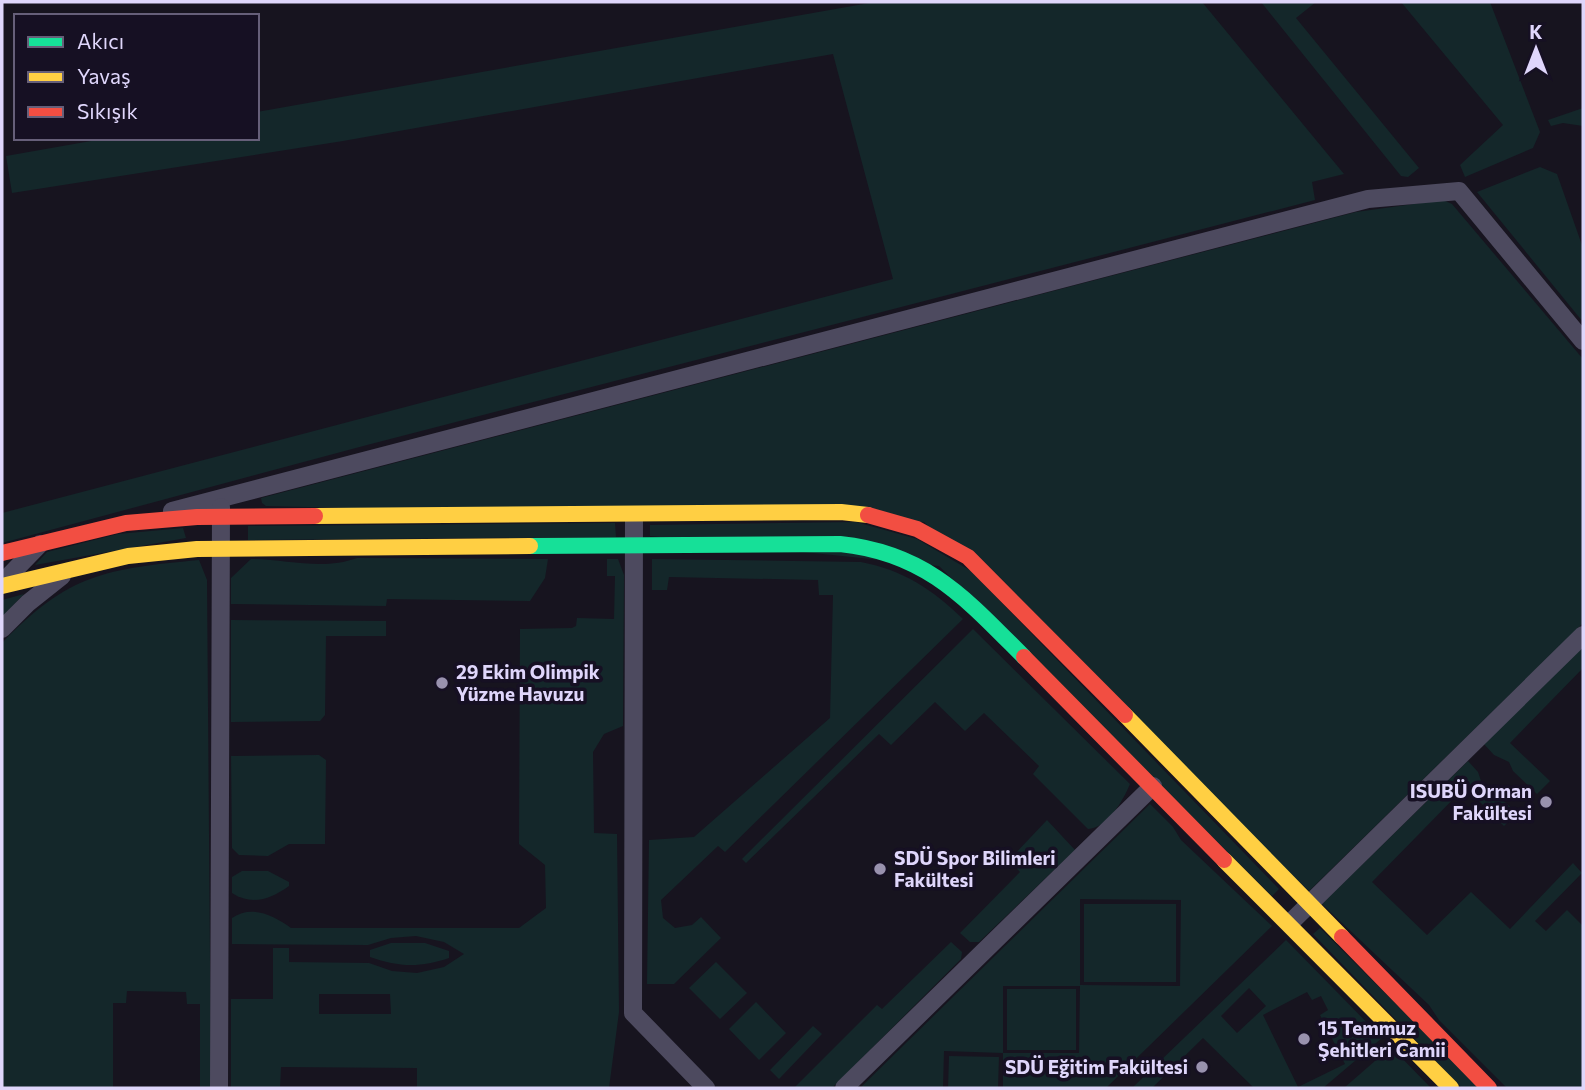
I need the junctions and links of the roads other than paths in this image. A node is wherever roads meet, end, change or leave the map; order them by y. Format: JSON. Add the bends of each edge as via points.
{"nodes":[{"id":1,"x":1583,"y":341,"type":"edge"},
{"id":2,"x":230,"y":495,"type":"junction"},
{"id":3,"x":634,"y":514,"type":"junction"},
{"id":4,"x":220,"y":517,"type":"junction"},
{"id":5,"x":126,"y":523,"type":"junction"},
{"id":6,"x":40,"y":544,"type":"junction"},
{"id":7,"x":634,"y":546,"type":"junction"},
{"id":8,"x":220,"y":548,"type":"junction"},
{"id":9,"x":2,"y":553,"type":"edge"},
{"id":10,"x":76,"y":567,"type":"junction"},
{"id":11,"x":2,"y":584,"type":"edge"},
{"id":12,"x":2,"y":629,"type":"edge"},
{"id":13,"x":1583,"y":635,"type":"edge"},
{"id":14,"x":1153,"y":786,"type":"junction"},
{"id":15,"x":1309,"y":904,"type":"junction"},
{"id":16,"x":1290,"y":923,"type":"junction"},
{"id":17,"x":219,"y":1088,"type":"edge"},
{"id":18,"x":706,"y":1088,"type":"edge"},
{"id":19,"x":845,"y":1088,"type":"edge"},
{"id":20,"x":1451,"y":1088,"type":"edge"},
{"id":21,"x":1489,"y":1088,"type":"edge"}],
"edges":[{"from":1,"to":2,"type":"street","via":[[1459,191],[1368,198]]},
{"from":2,"to":4,"type":"street","via":[[221,506]]},
{"from":2,"to":5,"type":"street"},
{"from":3,"to":4,"type":"street"},
{"from":3,"to":7,"type":"street"},
{"from":3,"to":15,"type":"street","via":[[852,513],[906,524],[947,544],[990,578]]},
{"from":4,"to":5,"type":"street"},
{"from":4,"to":8,"type":"street"},
{"from":5,"to":6,"type":"street"},
{"from":6,"to":9,"type":"street"},
{"from":6,"to":11,"type":"street"},
{"from":7,"to":8,"type":"street"},
{"from":7,"to":14,"type":"street","via":[[849,545],[914,562],[961,594]]},
{"from":7,"to":18,"type":"street","via":[[633,1013]]},
{"from":8,"to":10,"type":"street","via":[[150,552]]},
{"from":8,"to":17,"type":"street"},
{"from":10,"to":11,"type":"street"},
{"from":10,"to":12,"type":"street","via":[[39,593]]},
{"from":13,"to":15,"type":"street"},
{"from":14,"to":16,"type":"street"},
{"from":14,"to":19,"type":"street"},
{"from":15,"to":16,"type":"street"},
{"from":15,"to":21,"type":"street"},
{"from":16,"to":20,"type":"street"}]}
